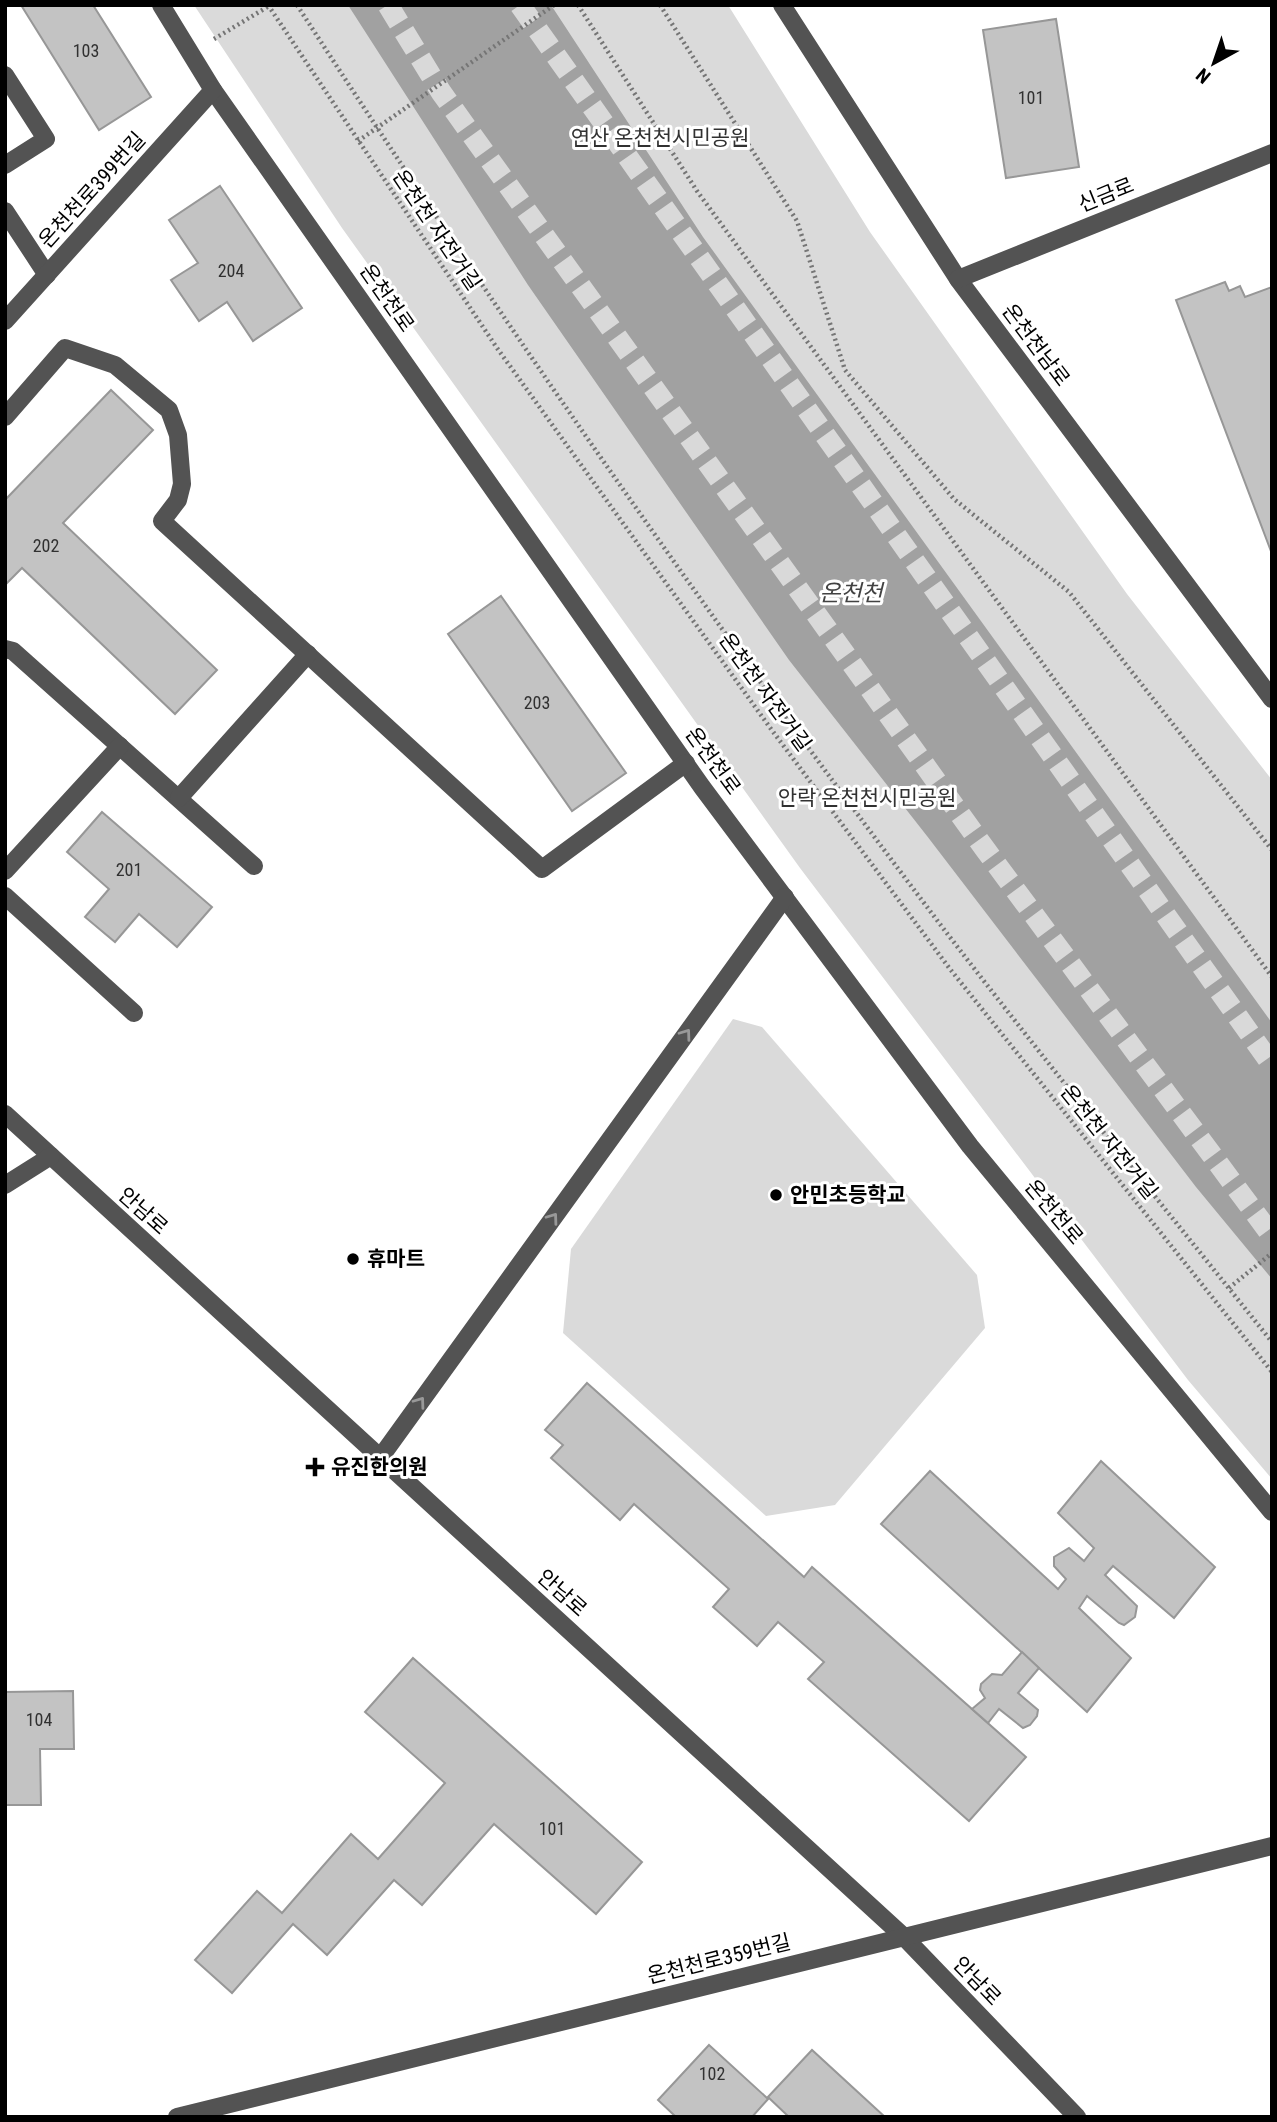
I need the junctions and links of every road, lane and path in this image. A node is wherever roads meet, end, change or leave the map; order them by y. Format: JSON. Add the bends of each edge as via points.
{"nodes":[{"id":1,"x":161,"y":5,"type":"edge"},
{"id":2,"x":298,"y":5,"type":"edge"},
{"id":3,"x":554,"y":5,"type":"edge"},
{"id":4,"x":578,"y":5,"type":"edge"},
{"id":5,"x":660,"y":5,"type":"edge"},
{"id":6,"x":782,"y":5,"type":"edge"},
{"id":7,"x":269,"y":6,"type":"edge"},
{"id":8,"x":190,"y":54,"type":"junction"},
{"id":9,"x":5,"y":75,"type":"edge"},
{"id":10,"x":213,"y":90,"type":"junction"},
{"id":11,"x":378,"y":129,"type":"junction"},
{"id":12,"x":358,"y":141,"type":"junction"},
{"id":13,"x":1272,"y":153,"type":"edge"},
{"id":14,"x":5,"y":165,"type":"edge"},
{"id":15,"x":5,"y":211,"type":"edge"},
{"id":16,"x":47,"y":275,"type":"junction"},
{"id":17,"x":958,"y":279,"type":"junction"},
{"id":18,"x":5,"y":321,"type":"edge"},
{"id":19,"x":5,"y":417,"type":"edge"},
{"id":20,"x":5,"y":649,"type":"edge"},
{"id":21,"x":308,"y":654,"type":"junction"},
{"id":22,"x":1272,"y":699,"type":"edge"},
{"id":23,"x":120,"y":746,"type":"junction"},
{"id":24,"x":686,"y":763,"type":"junction"},
{"id":25,"x":179,"y":799,"type":"junction"},
{"id":26,"x":1272,"y":850,"type":"edge"},
{"id":27,"x":254,"y":866,"type":"dead end"},
{"id":28,"x":5,"y":871,"type":"edge"},
{"id":29,"x":5,"y":896,"type":"edge"},
{"id":30,"x":785,"y":897,"type":"junction"},
{"id":31,"x":1272,"y":977,"type":"edge"},
{"id":32,"x":134,"y":1013,"type":"dead end"},
{"id":33,"x":5,"y":1114,"type":"edge"},
{"id":34,"x":51,"y":1156,"type":"junction"},
{"id":35,"x":5,"y":1185,"type":"edge"},
{"id":36,"x":1272,"y":1253,"type":"edge"},
{"id":37,"x":1229,"y":1288,"type":"junction"},
{"id":38,"x":1272,"y":1342,"type":"edge"},
{"id":39,"x":1272,"y":1372,"type":"edge"},
{"id":40,"x":380,"y":1458,"type":"junction"},
{"id":41,"x":1272,"y":1512,"type":"edge"},
{"id":42,"x":1272,"y":1846,"type":"edge"},
{"id":43,"x":904,"y":1937,"type":"junction"},
{"id":44,"x":177,"y":2117,"type":"edge"},
{"id":45,"x":1077,"y":2117,"type":"edge"}],
"edges":[{"from":1,"to":8,"type":"street","name":"온천천로"},
{"from":2,"to":11,"type":"path"},
{"from":3,"to":11,"type":"path"},
{"from":4,"to":31,"type":"path","via":[[697,191]]},
{"from":5,"to":26,"type":"path","via":[[797,221],[845,370],[954,499],[1069,592]]},
{"from":6,"to":17,"type":"street","name":"온천천남로"},
{"from":7,"to":8,"type":"path"},
{"from":7,"to":12,"type":"path","name":"온천천 자전거길"},
{"from":8,"to":10,"type":"street","name":"온천천로"},
{"from":9,"to":14,"type":"street","via":[[46,139]]},
{"from":10,"to":16,"type":"street","name":"온천천로399번길"},
{"from":10,"to":24,"type":"street","name":"온천천로"},
{"from":11,"to":12,"type":"path"},
{"from":11,"to":37,"type":"path","via":[[677,567],[947,932]]},
{"from":12,"to":39,"type":"path","name":"온천천 자전거길","via":[[497,348],[779,740],[959,980]]},
{"from":13,"to":17,"type":"street","name":"신금로"},
{"from":15,"to":16,"type":"street"},
{"from":16,"to":18,"type":"street","name":"온천천로399번길"},
{"from":17,"to":22,"type":"street","name":"온천천남로"},
{"from":19,"to":21,"type":"street","via":[[65,348],[115,365],[169,410],[178,435],[182,484],[178,499],[162,521]]},
{"from":20,"to":23,"type":"street","via":[[13,651]]},
{"from":21,"to":24,"type":"street","via":[[542,869]]},
{"from":21,"to":25,"type":"street"},
{"from":23,"to":25,"type":"street"},
{"from":23,"to":28,"type":"street"},
{"from":24,"to":30,"type":"street","name":"온천천로"},
{"from":25,"to":27,"type":"street"},
{"from":29,"to":32,"type":"street"},
{"from":40,"to":30,"type":"street","one_way":true},
{"from":30,"to":41,"type":"street","name":"온천천로","via":[[970,1146]]},
{"from":33,"to":34,"type":"street","name":"안남로"},
{"from":34,"to":35,"type":"street"},
{"from":34,"to":40,"type":"street","name":"안남로"},
{"from":36,"to":37,"type":"path"},
{"from":37,"to":38,"type":"path"},
{"from":40,"to":43,"type":"street","name":"안남로"},
{"from":42,"to":43,"type":"street","name":"온천천로359번길"},
{"from":43,"to":44,"type":"street","name":"온천천로359번길"},
{"from":43,"to":45,"type":"street","name":"안남로"}]}
